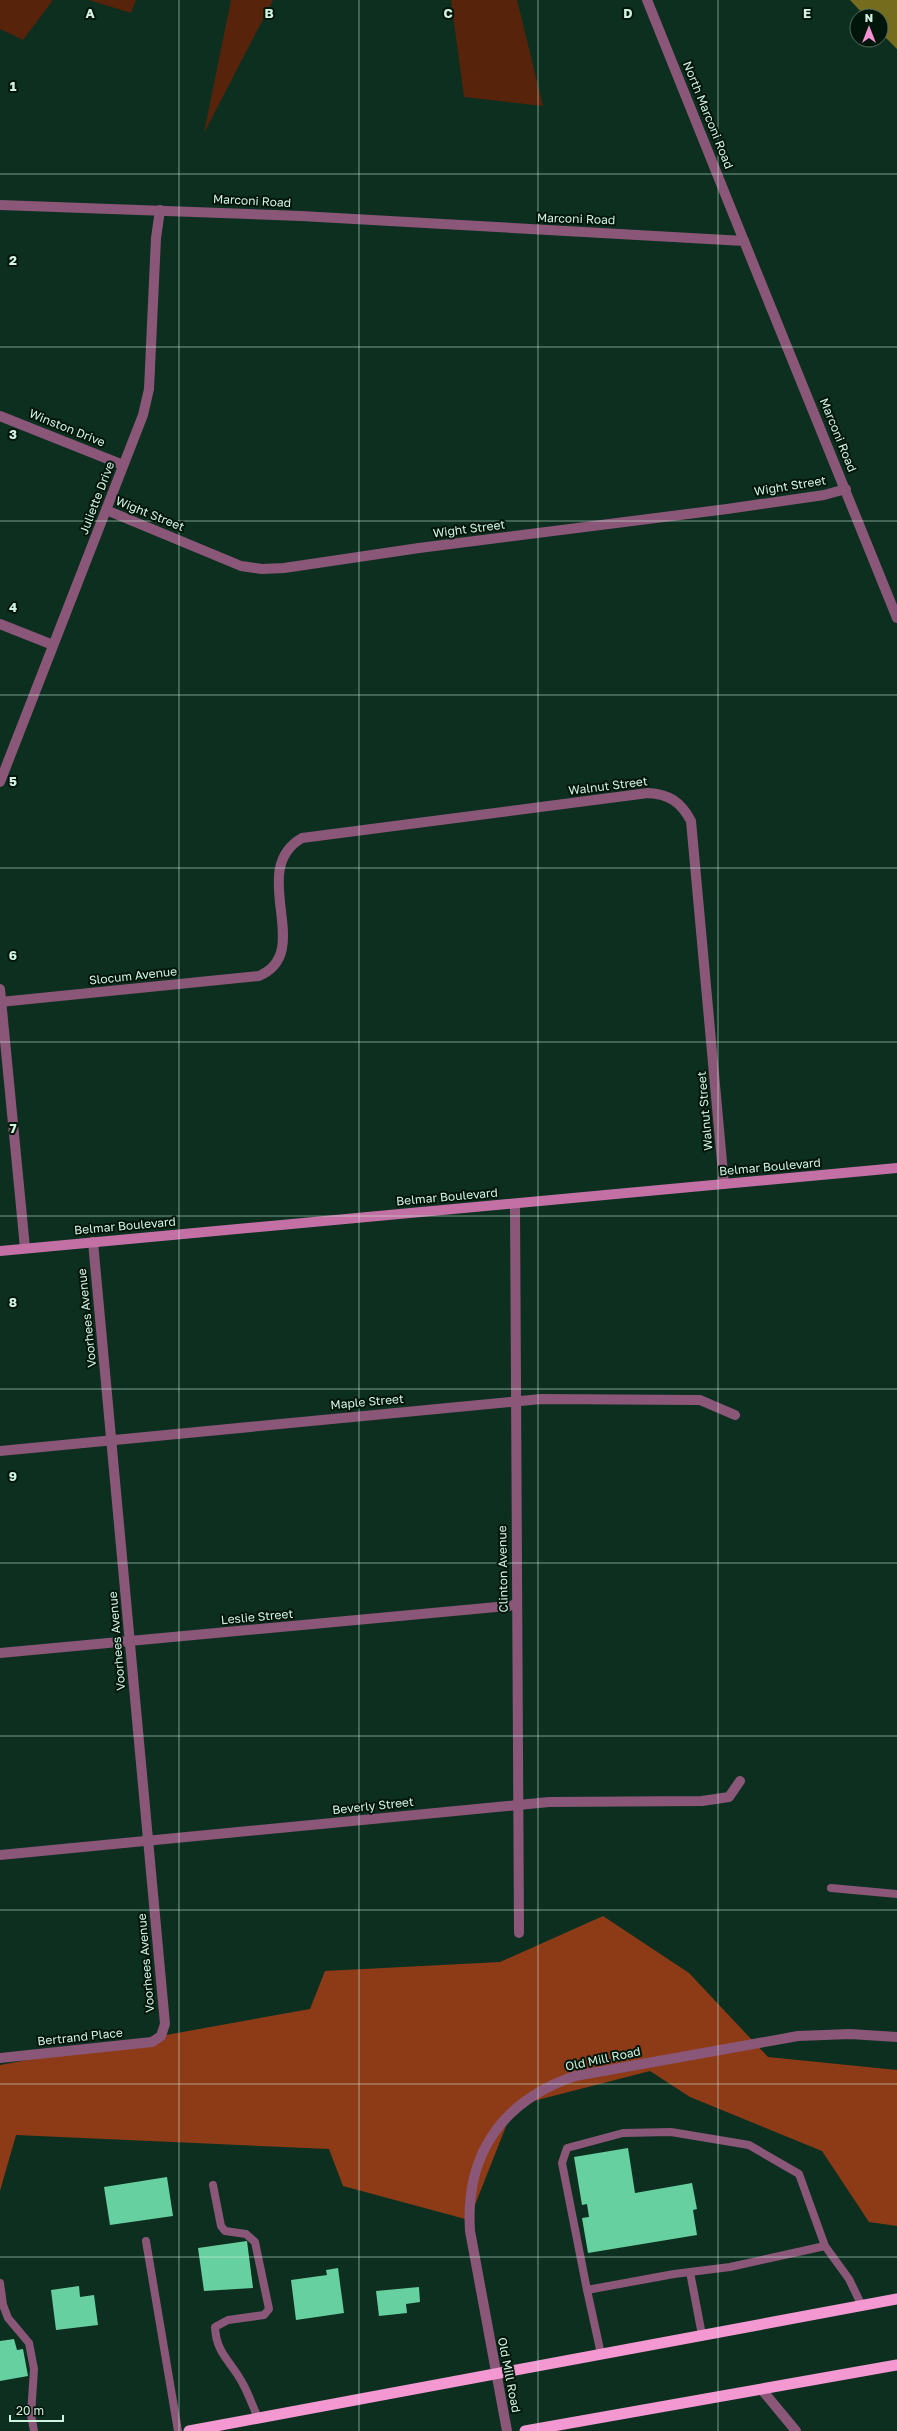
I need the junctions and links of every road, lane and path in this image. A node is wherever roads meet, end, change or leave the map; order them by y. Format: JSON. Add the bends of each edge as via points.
{"nodes":[{"id":1,"x":647,"y":0,"type":"edge"},
{"id":2,"x":0,"y":204,"type":"edge"},
{"id":3,"x":160,"y":210,"type":"junction"},
{"id":4,"x":744,"y":241,"type":"junction"},
{"id":5,"x":0,"y":416,"type":"edge"},
{"id":6,"x":123,"y":465,"type":"junction"},
{"id":7,"x":846,"y":489,"type":"junction"},
{"id":8,"x":106,"y":510,"type":"junction"},
{"id":9,"x":897,"y":618,"type":"edge"},
{"id":10,"x":0,"y":624,"type":"edge"},
{"id":11,"x":53,"y":645,"type":"junction"},
{"id":12,"x":0,"y":782,"type":"edge"},
{"id":13,"x":267,"y":972,"type":"joint"},
{"id":14,"x":0,"y":989,"type":"edge"},
{"id":15,"x":1,"y":1002,"type":"edge"},
{"id":16,"x":897,"y":1168,"type":"edge"},
{"id":17,"x":724,"y":1184,"type":"junction"},
{"id":18,"x":515,"y":1204,"type":"junction"},
{"id":19,"x":93,"y":1242,"type":"junction"},
{"id":20,"x":25,"y":1248,"type":"junction"},
{"id":21,"x":0,"y":1251,"type":"edge"},
{"id":22,"x":517,"y":1401,"type":"junction"},
{"id":23,"x":735,"y":1415,"type":"dead end"},
{"id":24,"x":112,"y":1440,"type":"junction"},
{"id":25,"x":0,"y":1451,"type":"edge"},
{"id":26,"x":517,"y":1605,"type":"junction"},
{"id":27,"x":130,"y":1641,"type":"junction"},
{"id":28,"x":0,"y":1653,"type":"edge"},
{"id":29,"x":740,"y":1781,"type":"dead end"},
{"id":30,"x":518,"y":1804,"type":"junction"},
{"id":31,"x":149,"y":1841,"type":"junction"},
{"id":32,"x":0,"y":1855,"type":"edge"},
{"id":33,"x":831,"y":1888,"type":"dead end"},
{"id":34,"x":897,"y":1894,"type":"edge"},
{"id":35,"x":519,"y":1933,"type":"dead end"},
{"id":36,"x":161,"y":2036,"type":"joint"},
{"id":37,"x":897,"y":2037,"type":"edge"},
{"id":38,"x":0,"y":2058,"type":"edge"},
{"id":39,"x":213,"y":2185,"type":"dead end"},
{"id":40,"x":146,"y":2240,"type":"dead end"},
{"id":41,"x":825,"y":2246,"type":"junction"},
{"id":42,"x":690,"y":2272,"type":"junction"},
{"id":43,"x":0,"y":2283,"type":"edge"},
{"id":44,"x":586,"y":2290,"type":"junction"},
{"id":45,"x":897,"y":2299,"type":"edge"},
{"id":46,"x":862,"y":2306,"type":"junction"},
{"id":47,"x":702,"y":2335,"type":"junction"},
{"id":48,"x":601,"y":2354,"type":"junction"},
{"id":49,"x":897,"y":2365,"type":"edge"},
{"id":50,"x":495,"y":2373,"type":"junction"},
{"id":51,"x":762,"y":2390,"type":"junction"},
{"id":52,"x":258,"y":2418,"type":"junction"},
{"id":53,"x":34,"y":2431,"type":"edge"},
{"id":54,"x":178,"y":2431,"type":"edge"},
{"id":55,"x":189,"y":2431,"type":"edge"},
{"id":56,"x":507,"y":2431,"type":"edge"},
{"id":57,"x":525,"y":2431,"type":"edge"},
{"id":58,"x":796,"y":2431,"type":"edge"}],
"edges":[{"from":1,"to":4,"type":"street","name":"North Marconi Road"},
{"from":2,"to":3,"type":"street","name":"Marconi Road"},
{"from":3,"to":4,"type":"street","name":"Marconi Road"},
{"from":3,"to":6,"type":"street","name":"Juliette Drive","via":[[156,238],[149,388],[143,415]]},
{"from":4,"to":7,"type":"street","name":"Marconi Road"},
{"from":5,"to":6,"type":"street","name":"Winston Drive"},
{"from":6,"to":8,"type":"street","name":"Juliette Drive"},
{"from":7,"to":8,"type":"street","name":"Wight Street","via":[[824,495],[727,509],[284,568],[241,566]]},
{"from":7,"to":9,"type":"street","name":"Marconi Road"},
{"from":8,"to":11,"type":"street","name":"Juliette Drive"},
{"from":10,"to":11,"type":"street"},
{"from":11,"to":12,"type":"street","name":"Juliette Drive"},
{"from":13,"to":15,"type":"street","name":"Slocum Avenue","via":[[251,977]]},
{"from":13,"to":17,"type":"street","name":"Walnut Street","via":[[276,964],[283,948],[278,870],[287,850],[302,838],[648,793],[672,798],[682,805],[691,821]]},
{"from":14,"to":15,"type":"street"},
{"from":15,"to":20,"type":"street"},
{"from":16,"to":17,"type":"main road","name":"Belmar Boulevard"},
{"from":17,"to":18,"type":"main road","name":"Belmar Boulevard"},
{"from":18,"to":19,"type":"main road","name":"Belmar Boulevard"},
{"from":18,"to":22,"type":"street","name":"Clinton Avenue"},
{"from":19,"to":20,"type":"main road","name":"Belmar Boulevard"},
{"from":19,"to":24,"type":"street","name":"Voorhees Avenue"},
{"from":20,"to":21,"type":"main road","name":"Belmar Boulevard"},
{"from":22,"to":23,"type":"street","name":"Maple Street","via":[[700,1400]]},
{"from":22,"to":24,"type":"street","name":"Maple Street"},
{"from":22,"to":26,"type":"street","name":"Clinton Avenue"},
{"from":24,"to":25,"type":"street","name":"Maple Street"},
{"from":24,"to":27,"type":"street","name":"Voorhees Avenue"},
{"from":26,"to":27,"type":"street","name":"Leslie Street"},
{"from":26,"to":30,"type":"street","name":"Clinton Avenue"},
{"from":27,"to":28,"type":"street","name":"Leslie Street"},
{"from":27,"to":31,"type":"street","name":"Voorhees Avenue"},
{"from":29,"to":30,"type":"street","name":"Beverly Street","via":[[729,1797],[702,1801]]},
{"from":30,"to":31,"type":"street","name":"Beverly Street"},
{"from":30,"to":35,"type":"street","name":"Clinton Avenue"},
{"from":31,"to":32,"type":"street","name":"Beverly Street"},
{"from":31,"to":36,"type":"street","name":"Voorhees Avenue","via":[[165,2024]]},
{"from":33,"to":34,"type":"lane"},
{"from":36,"to":38,"type":"street","name":"Bertrand Place","via":[[144,2044]]},
{"from":37,"to":50,"type":"street","name":"Old Mill Road","via":[[850,2034],[798,2036],[693,2054],[575,2076],[554,2084],[519,2105],[490,2138],[473,2176],[470,2192],[470,2231]]},
{"from":39,"to":52,"type":"lane","via":[[221,2226],[225,2231],[246,2234],[256,2242],[268,2298],[268,2309],[264,2315],[228,2320],[215,2327],[215,2340],[243,2383]]},
{"from":40,"to":54,"type":"lane"},
{"from":41,"to":42,"type":"lane","via":[[730,2267]]},
{"from":41,"to":44,"type":"lane","via":[[799,2174],[749,2144],[670,2132],[622,2133],[567,2148],[562,2163]]},
{"from":41,"to":46,"type":"lane","via":[[849,2279]]},
{"from":42,"to":44,"type":"lane"},
{"from":42,"to":47,"type":"lane"},
{"from":43,"to":53,"type":"lane","via":[[8,2318],[29,2343],[34,2369],[31,2402]]},
{"from":44,"to":48,"type":"lane"},
{"from":45,"to":46,"type":"highway"},
{"from":46,"to":47,"type":"highway"},
{"from":47,"to":48,"type":"highway"},
{"from":48,"to":50,"type":"highway"},
{"from":49,"to":51,"type":"highway"},
{"from":50,"to":52,"type":"highway"},
{"from":50,"to":56,"type":"street","name":"Old Mill Road"},
{"from":51,"to":57,"type":"highway"},
{"from":51,"to":58,"type":"street"},
{"from":52,"to":55,"type":"highway"}]}
